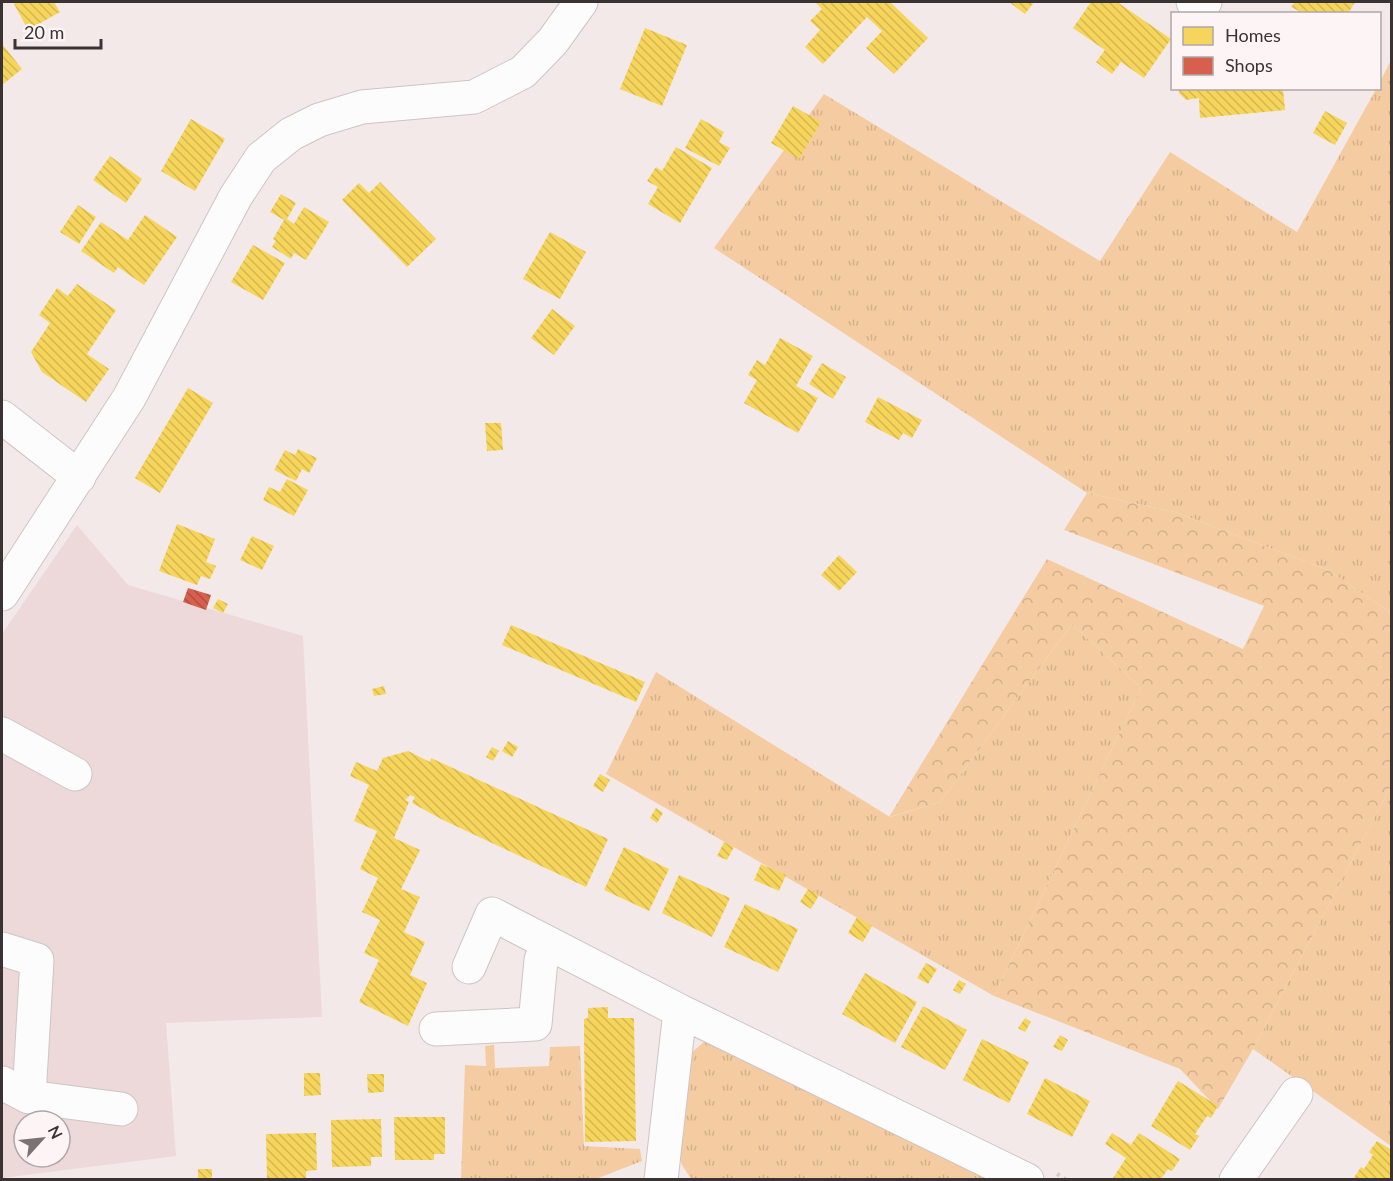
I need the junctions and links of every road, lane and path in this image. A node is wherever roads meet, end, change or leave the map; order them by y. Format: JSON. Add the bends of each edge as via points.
{"nodes":[{"id":1,"x":581,"y":2,"type":"edge"},
{"id":2,"x":1193,"y":2,"type":"edge"},
{"id":3,"x":1205,"y":2,"type":"edge"},
{"id":4,"x":2,"y":417,"type":"edge"},
{"id":5,"x":79,"y":477,"type":"junction"},
{"id":6,"x":2,"y":594,"type":"edge"},
{"id":7,"x":2,"y":734,"type":"edge"},
{"id":8,"x":75,"y":774,"type":"dead end"},
{"id":9,"x":548,"y":943,"type":"junction"},
{"id":10,"x":2,"y":949,"type":"edge"},
{"id":11,"x":469,"y":967,"type":"dead end"},
{"id":12,"x":680,"y":1011,"type":"junction"},
{"id":13,"x":436,"y":1029,"type":"dead end"},
{"id":14,"x":15,"y":1090,"type":"edge"},
{"id":15,"x":1296,"y":1094,"type":"dead end"},
{"id":16,"x":121,"y":1109,"type":"dead end"},
{"id":17,"x":662,"y":1179,"type":"edge"},
{"id":18,"x":1027,"y":1179,"type":"edge"},
{"id":19,"x":1236,"y":1179,"type":"edge"}],
"edges":[{"from":1,"to":5,"type":"street","via":[[553,41],[523,72],[474,97],[362,107],[319,120],[291,134],[261,158],[236,196],[129,398]]},
{"from":2,"to":3,"type":"street","via":[[1202,6]]},
{"from":4,"to":5,"type":"street"},
{"from":5,"to":6,"type":"street"},
{"from":7,"to":8,"type":"street"},
{"from":9,"to":11,"type":"street","via":[[492,914]]},
{"from":9,"to":12,"type":"street"},
{"from":9,"to":13,"type":"street","via":[[541,960],[535,1024]]},
{"from":10,"to":14,"type":"street","via":[[37,960]]},
{"from":12,"to":17,"type":"street"},
{"from":12,"to":18,"type":"street"},
{"from":14,"to":16,"type":"street"},
{"from":15,"to":19,"type":"street"}]}
